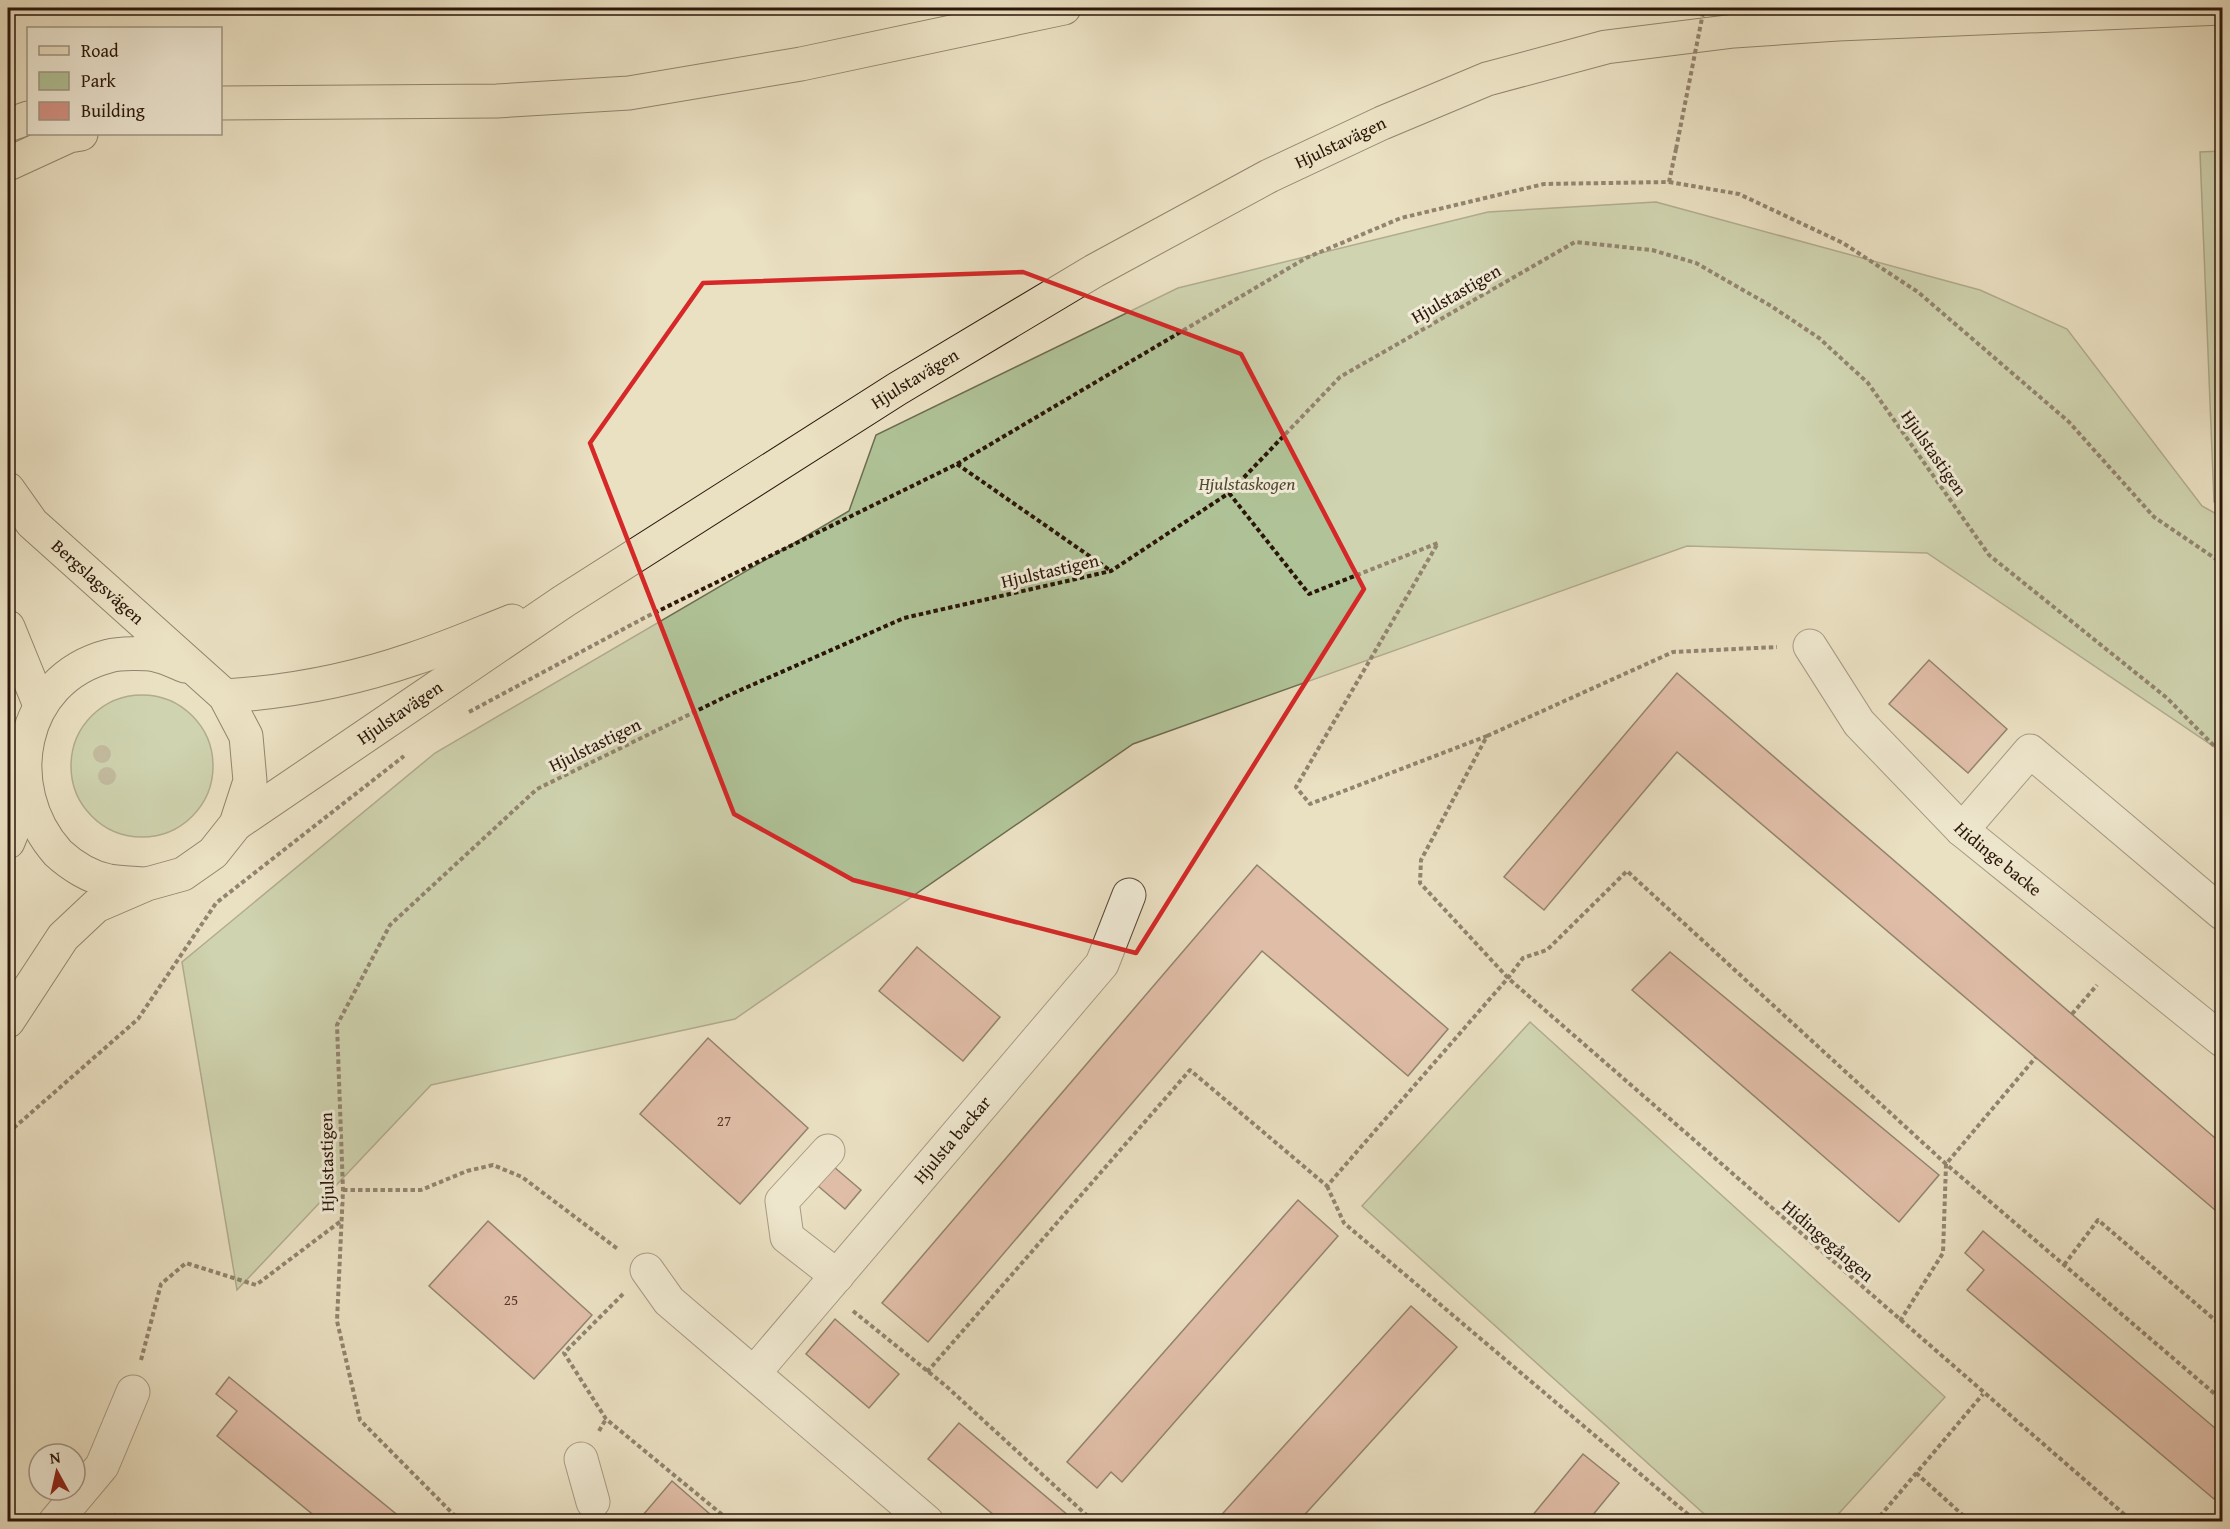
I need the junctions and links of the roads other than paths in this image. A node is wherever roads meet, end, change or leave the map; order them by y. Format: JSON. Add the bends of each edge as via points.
{"nodes":[{"id":1,"x":1064,"y":8,"type":"edge"},
{"id":2,"x":2223,"y":8,"type":"edge"},
{"id":3,"x":222,"y":103,"type":"edge"},
{"id":4,"x":27,"y":118,"type":"edge"},
{"id":5,"x":8,"y":125,"type":"edge"},
{"id":6,"x":75,"y":135,"type":"edge"},
{"id":7,"x":8,"y":164,"type":"edge"},
{"id":8,"x":8,"y":489,"type":"edge"},
{"id":9,"x":564,"y":601,"type":"junction"},
{"id":10,"x":8,"y":627,"type":"edge"},
{"id":11,"x":1810,"y":646,"type":"road end"},
{"id":12,"x":195,"y":669,"type":"junction"},
{"id":13,"x":225,"y":696,"type":"junction"},
{"id":14,"x":39,"y":703,"type":"junction"},
{"id":15,"x":24,"y":802,"type":"junction"},
{"id":16,"x":236,"y":824,"type":"junction"},
{"id":17,"x":1962,"y":830,"type":"junction"},
{"id":18,"x":8,"y":842,"type":"edge"},
{"id":19,"x":147,"y":884,"type":"junction"},
{"id":20,"x":1129,"y":895,"type":"dead end"},
{"id":21,"x":2223,"y":913,"type":"edge"},
{"id":22,"x":8,"y":1020,"type":"edge"},
{"id":23,"x":2223,"y":1040,"type":"edge"},
{"id":24,"x":828,"y":1151,"type":"dead end"},
{"id":25,"x":647,"y":1270,"type":"road end"},
{"id":26,"x":831,"y":1282,"type":"junction"},
{"id":27,"x":754,"y":1373,"type":"junction"},
{"id":28,"x":133,"y":1392,"type":"road end"},
{"id":29,"x":581,"y":1459,"type":"dead end"},
{"id":30,"x":593,"y":1502,"type":"dead end"},
{"id":31,"x":55,"y":1521,"type":"edge"},
{"id":32,"x":927,"y":1521,"type":"edge"}],
"edges":[{"from":1,"to":3,"type":"main road","via":[[801,64],[629,93],[497,101]]},
{"from":2,"to":9,"type":"main road","name":"Hjulstavägen","via":[[1734,31],[1606,47],[1487,79],[1269,176],[1094,271],[897,389]]},
{"from":4,"to":5,"type":"main road"},
{"from":6,"to":7,"type":"main road"},
{"from":8,"to":12,"type":"main road","name":"Bergslagsvägen","via":[[32,524]]},
{"from":9,"to":13,"type":"main road","name":"Hjulstavägen","via":[[414,659],[340,680],[274,693]]},
{"from":9,"to":16,"type":"main road","name":"Hjulstavägen"},
{"from":10,"to":14,"type":"main road"},
{"from":11,"to":17,"type":"street","name":"Hidinge backe","via":[[1859,723]]},
{"from":12,"to":13,"type":"main road","name":"Bergslagsvägen"},
{"from":12,"to":14,"type":"main road","name":"Bergslagsvägen","via":[[154,655],[111,655],[70,672]]},
{"from":13,"to":16,"type":"main road","name":"Bergslagsvägen","via":[[246,736],[250,781]]},
{"from":14,"to":15,"type":"main road","name":"Bergslagsvägen","via":[[24,734],[19,768]]},
{"from":15,"to":18,"type":"main road"},
{"from":15,"to":19,"type":"main road","name":"Bergslagsvägen","via":[[42,838],[71,865],[108,881]]},
{"from":16,"to":19,"type":"main road","name":"Bergslagsvägen","via":[[213,853],[183,874]]},
{"from":17,"to":21,"type":"street","via":[[2030,751]]},
{"from":17,"to":23,"type":"street","name":"Hidinge backe"},
{"from":19,"to":22,"type":"main road","name":"Bergslagsvägen","via":[[96,906],[63,937]]},
{"from":20,"to":26,"type":"street","name":"Hjulsta backar","via":[[1102,964]]},
{"from":24,"to":26,"type":"street","via":[[782,1201],[787,1237]]},
{"from":25,"to":27,"type":"street","via":[[669,1301]]},
{"from":26,"to":27,"type":"street","name":"Hjulsta backar"},
{"from":27,"to":32,"type":"street"},
{"from":28,"to":31,"type":"street","via":[[102,1466]]},
{"from":29,"to":30,"type":"street"}]}
